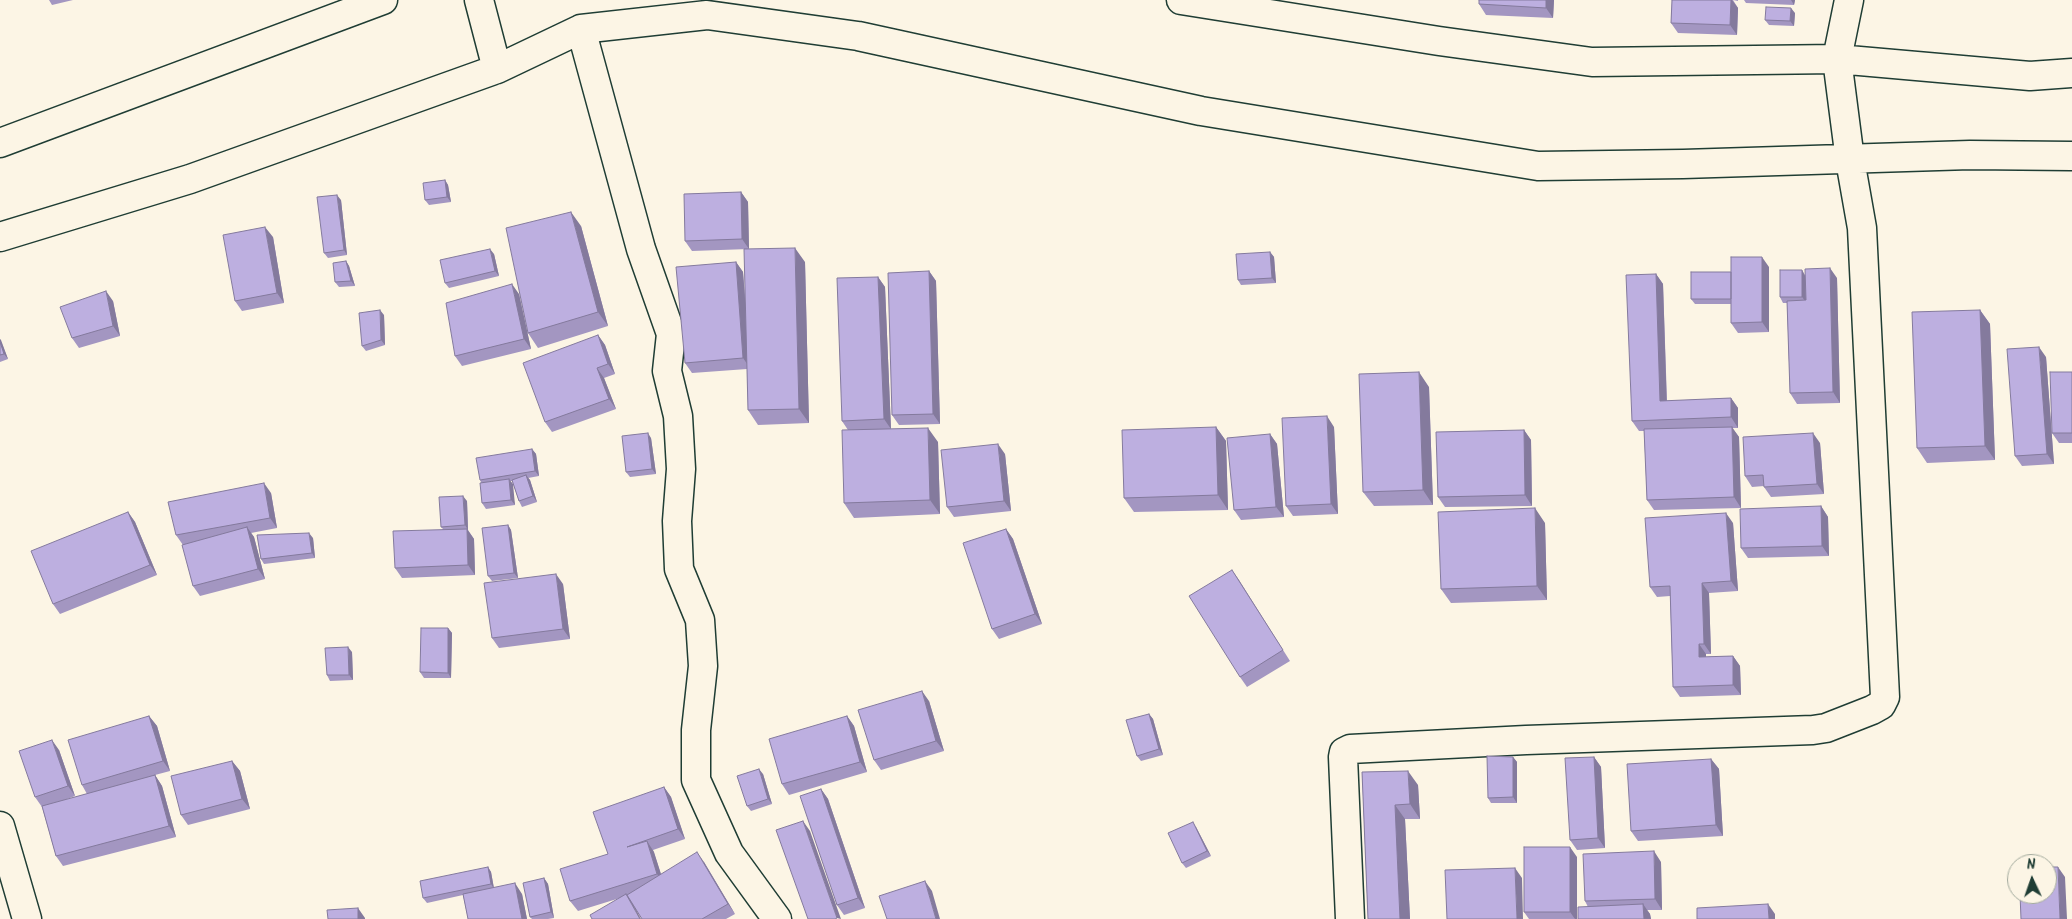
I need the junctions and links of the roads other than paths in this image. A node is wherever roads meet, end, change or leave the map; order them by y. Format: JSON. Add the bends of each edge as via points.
{"nodes":[{"id":1,"x":383,"y":0,"type":"edge"},
{"id":2,"x":479,"y":0,"type":"edge"},
{"id":3,"x":1180,"y":0,"type":"edge"},
{"id":4,"x":1850,"y":0,"type":"edge"},
{"id":5,"x":581,"y":29,"type":"junction"},
{"id":6,"x":1836,"y":59,"type":"junction"},
{"id":7,"x":497,"y":69,"type":"junction"},
{"id":8,"x":2072,"y":73,"type":"edge"},
{"id":9,"x":0,"y":143,"type":"edge"},
{"id":10,"x":2072,"y":156,"type":"edge"},
{"id":11,"x":1850,"y":160,"type":"junction"},
{"id":12,"x":0,"y":237,"type":"edge"},
{"id":13,"x":0,"y":826,"type":"edge"},
{"id":14,"x":27,"y":919,"type":"edge"},
{"id":15,"x":777,"y":919,"type":"edge"},
{"id":16,"x":1350,"y":919,"type":"edge"}],
"edges":[{"from":1,"to":9,"type":"street"},
{"from":2,"to":7,"type":"street"},
{"from":3,"to":6,"type":"street","via":[[1592,62]]},
{"from":4,"to":6,"type":"street"},
{"from":5,"to":7,"type":"street"},
{"from":5,"to":11,"type":"street","via":[[707,15],[858,36],[1201,111],[1538,166]]},
{"from":5,"to":15,"type":"street","via":[[641,248],[671,334],[668,371],[678,416],[681,469],[677,521],[679,569],[700,620],[703,666],[696,730],[696,780],[729,853]]},
{"from":6,"to":8,"type":"street","via":[[2030,76]]},
{"from":6,"to":11,"type":"street"},
{"from":7,"to":12,"type":"street","via":[[190,179]]},
{"from":10,"to":11,"type":"street","via":[[1970,155]]},
{"from":11,"to":16,"type":"street","via":[[1862,228],[1885,697],[1881,705],[1826,728],[1813,730],[1350,749],[1344,752],[1343,757]]},
{"from":13,"to":14,"type":"street"}]}
